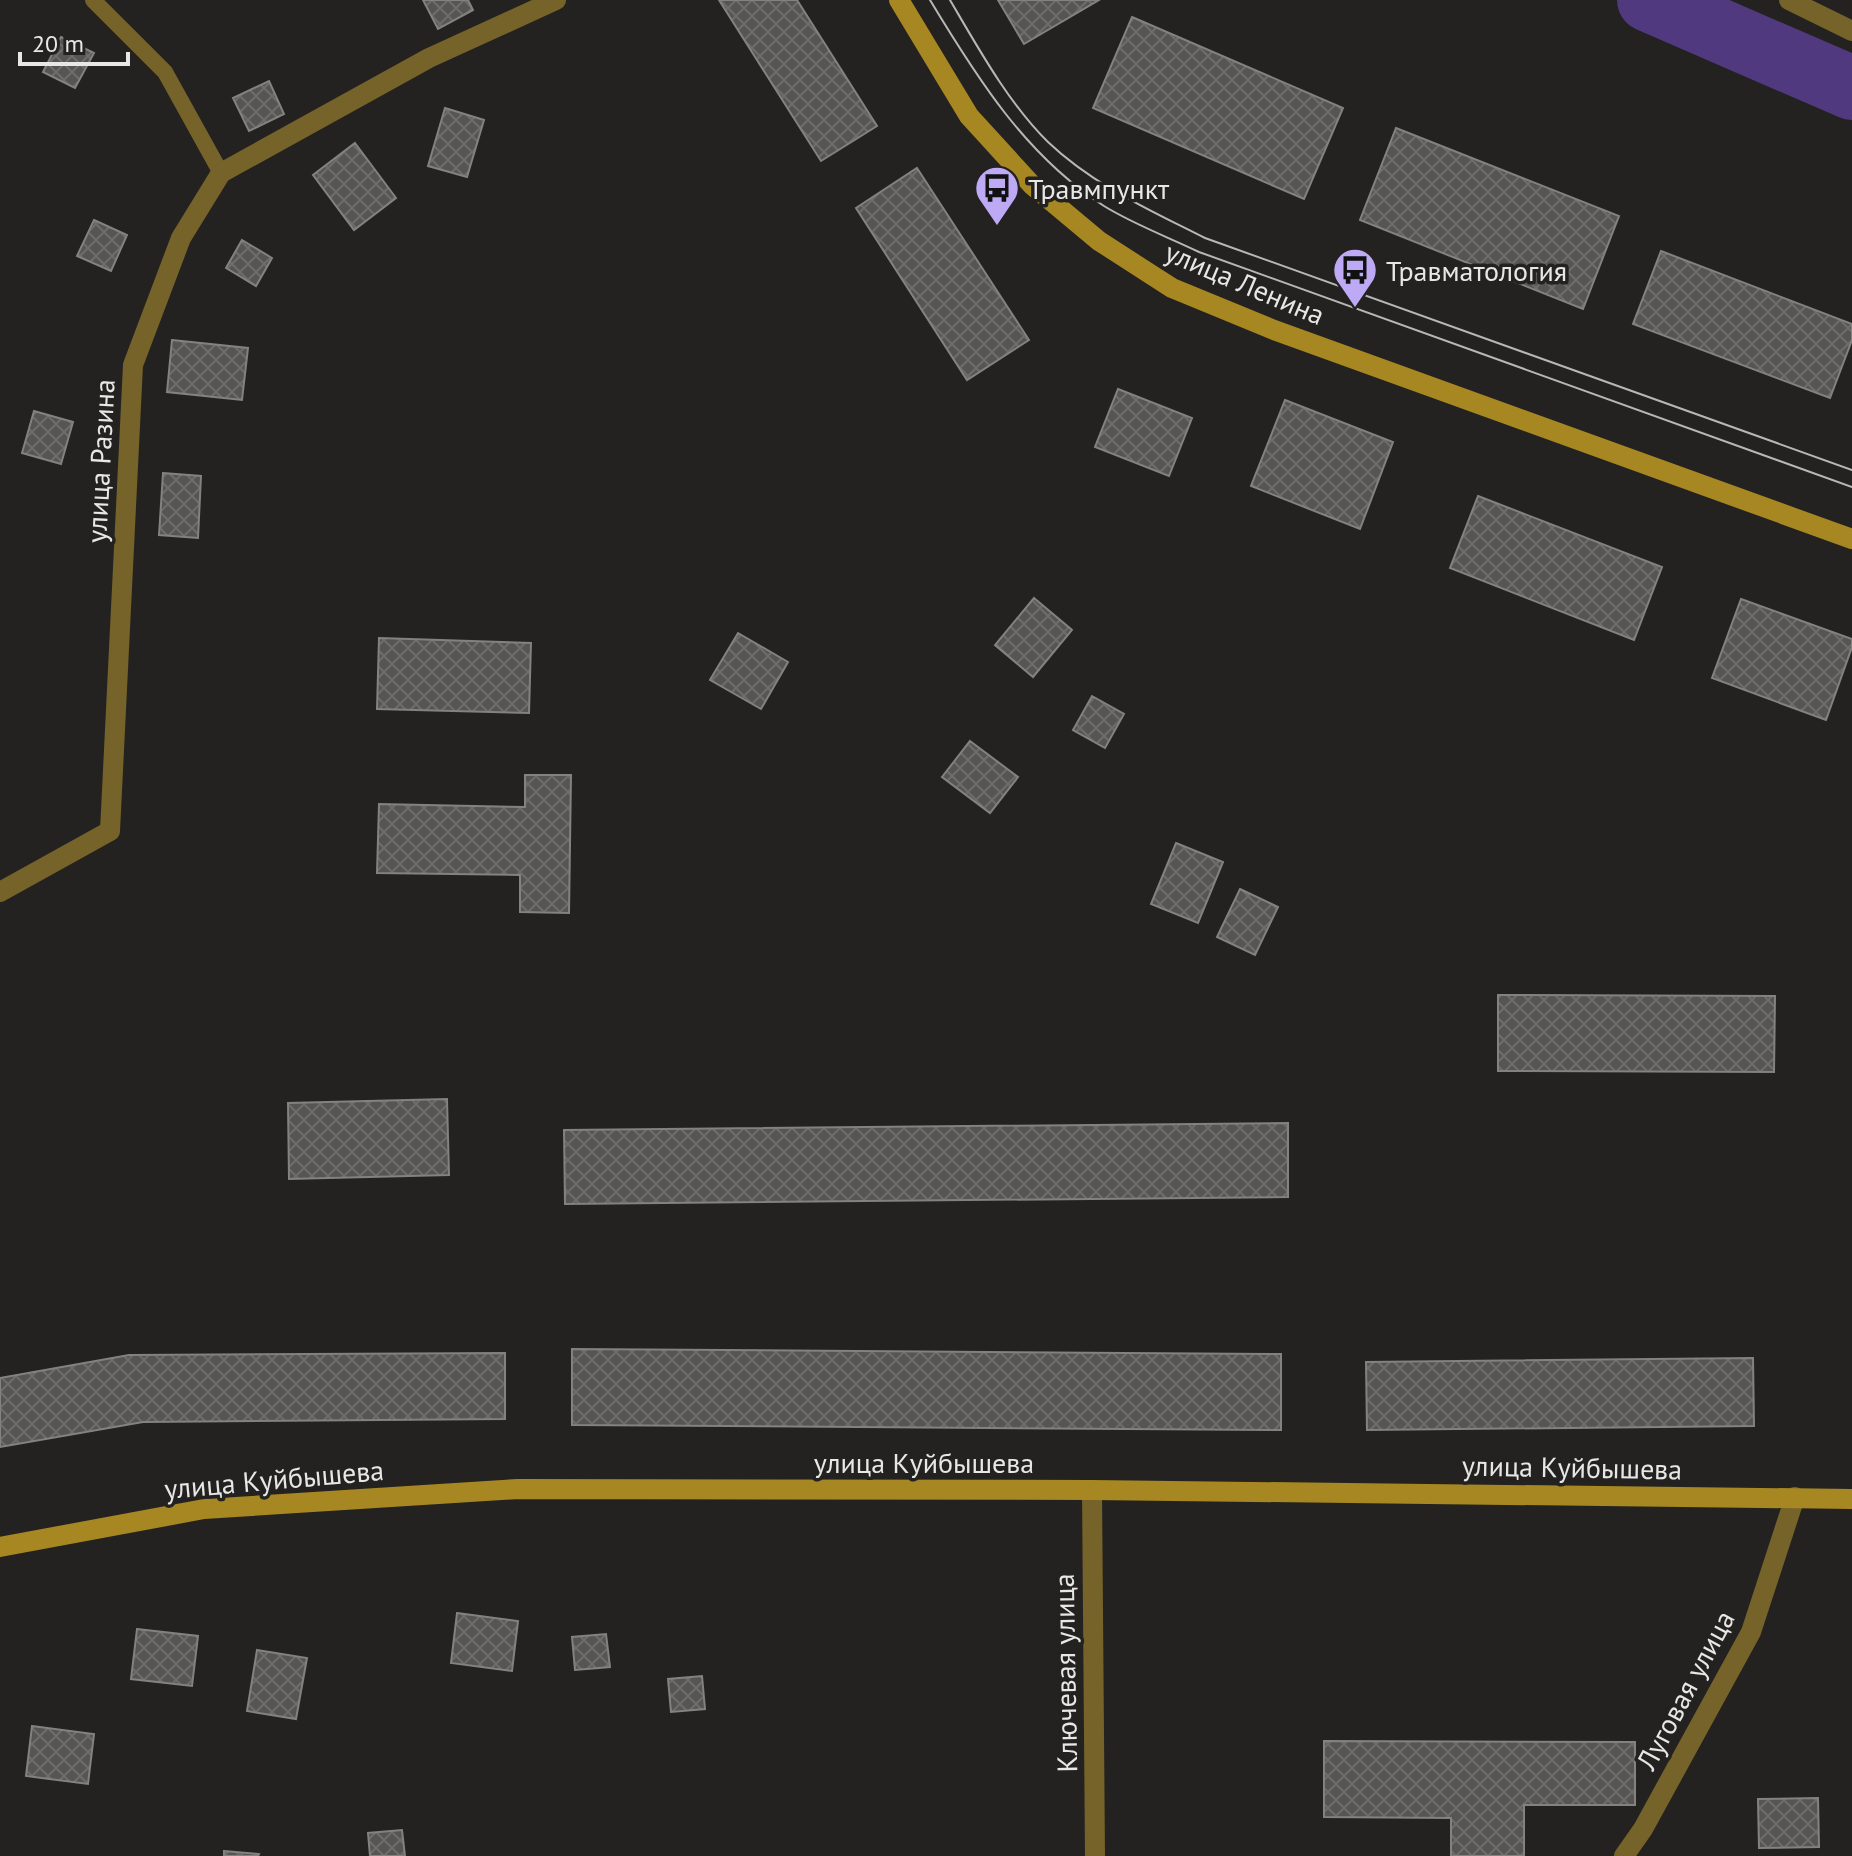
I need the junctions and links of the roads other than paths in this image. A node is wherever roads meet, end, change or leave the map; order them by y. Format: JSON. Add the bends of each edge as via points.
{"nodes":[{"id":1,"x":93,"y":0,"type":"edge"},
{"id":2,"x":556,"y":0,"type":"edge"},
{"id":3,"x":899,"y":0,"type":"edge"},
{"id":4,"x":1789,"y":0,"type":"edge"},
{"id":5,"x":1852,"y":31,"type":"edge"},
{"id":6,"x":221,"y":173,"type":"junction"},
{"id":7,"x":1852,"y":539,"type":"edge"},
{"id":8,"x":0,"y":892,"type":"edge"},
{"id":9,"x":1092,"y":1490,"type":"junction"},
{"id":10,"x":1795,"y":1497,"type":"junction"},
{"id":11,"x":1852,"y":1499,"type":"edge"},
{"id":12,"x":0,"y":1547,"type":"edge"},
{"id":13,"x":1095,"y":1856,"type":"edge"},
{"id":14,"x":1624,"y":1856,"type":"edge"}],
"edges":[{"from":1,"to":6,"type":"lane","via":[[165,72]]},
{"from":2,"to":6,"type":"street","name":"улица Разина","via":[[429,58]]},
{"from":3,"to":7,"type":"main road","name":"улица Ленина","via":[[969,116],[1032,185],[1099,241],[1172,288],[1274,330]]},
{"from":4,"to":5,"type":"street"},
{"from":6,"to":8,"type":"street","name":"улица Разина","via":[[181,238],[133,365],[110,831]]},
{"from":9,"to":10,"type":"main road","name":"улица Куйбышева"},
{"from":9,"to":12,"type":"main road","name":"улица Куйбышева","via":[[518,1489],[204,1509]]},
{"from":9,"to":13,"type":"street","name":"Ключевая улица"},
{"from":10,"to":11,"type":"main road","name":"улица Куйбышева"},
{"from":10,"to":14,"type":"street","name":"Луговая улица","via":[[1751,1632]]}]}
